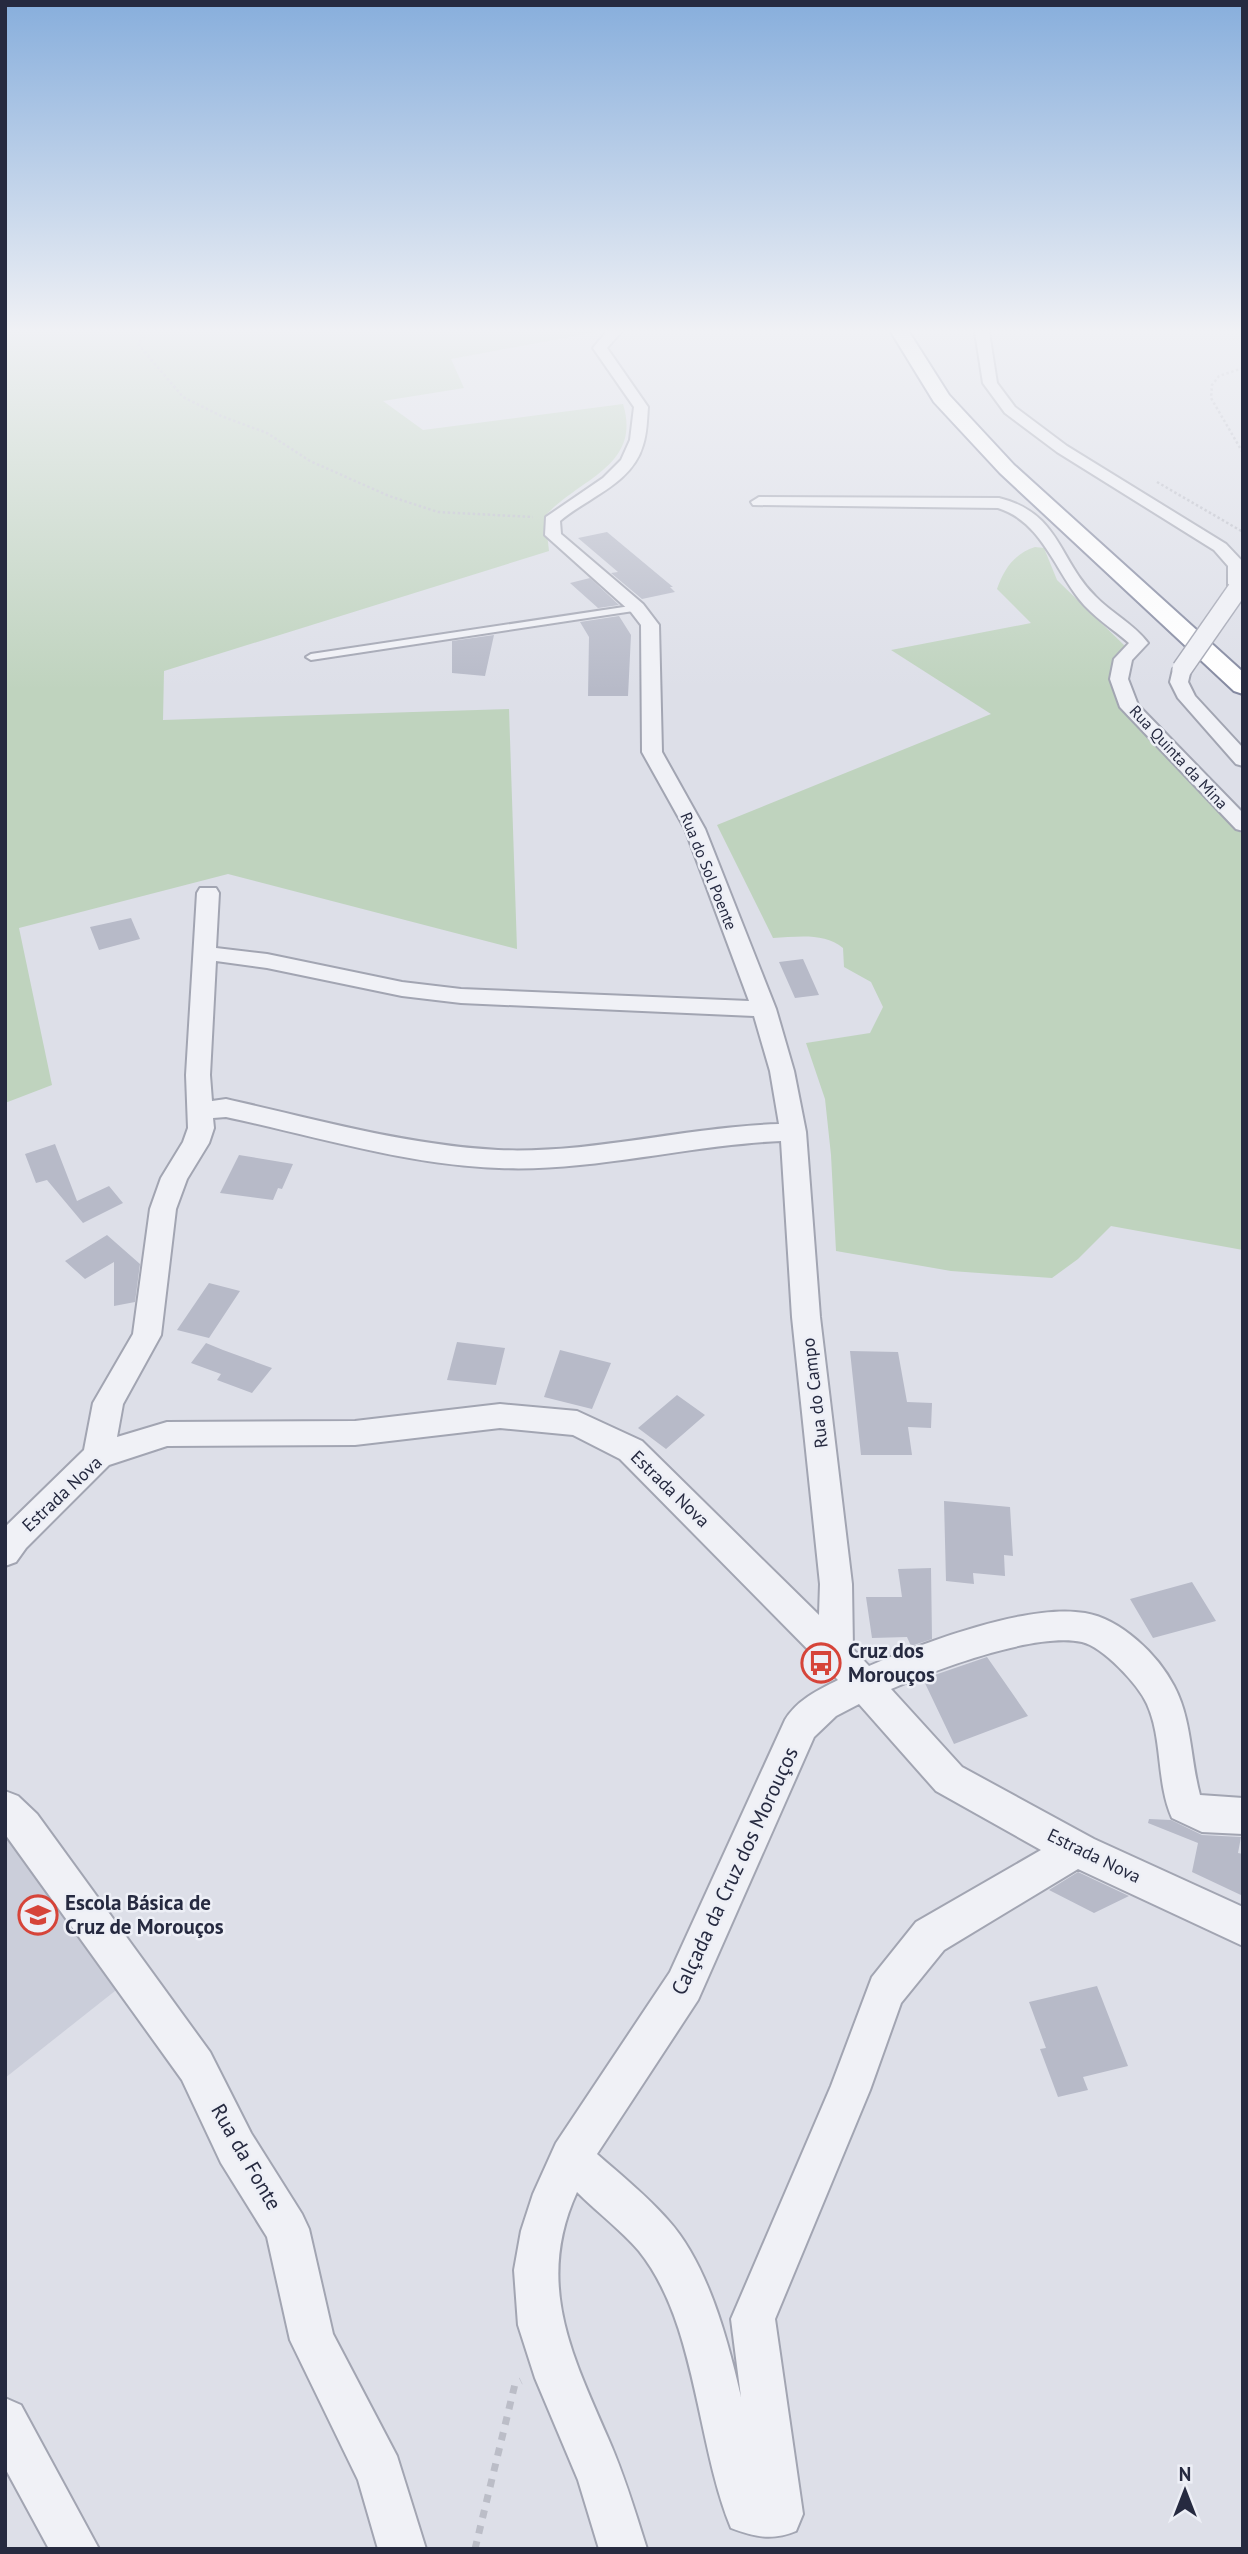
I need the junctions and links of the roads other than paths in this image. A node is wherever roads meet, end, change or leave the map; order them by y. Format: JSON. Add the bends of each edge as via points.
{"nodes":[{"id":1,"x":633,"y":451,"type":"edge"},
{"id":2,"x":990,"y":451,"type":"edge"},
{"id":3,"x":1013,"y":451,"type":"edge"},
{"id":4,"x":1066,"y":451,"type":"edge"},
{"id":5,"x":760,"y":502,"type":"dead end"},
{"id":6,"x":1172,"y":592,"type":"dead end"},
{"id":7,"x":637,"y":608,"type":"junction"},
{"id":8,"x":1194,"y":610,"type":"dead end"},
{"id":9,"x":311,"y":657,"type":"dead end"},
{"id":10,"x":1243,"y":658,"type":"edge"},
{"id":11,"x":1243,"y":686,"type":"edge"},
{"id":12,"x":1243,"y":760,"type":"edge"},
{"id":13,"x":1243,"y":825,"type":"edge"},
{"id":14,"x":208,"y":893,"type":"dead end"},
{"id":15,"x":205,"y":953,"type":"junction"},
{"id":16,"x":764,"y":1009,"type":"junction"},
{"id":17,"x":200,"y":1110,"type":"junction"},
{"id":18,"x":793,"y":1132,"type":"junction"},
{"id":19,"x":98,"y":1457,"type":"junction"},
{"id":20,"x":5,"y":1552,"type":"edge"},
{"id":21,"x":836,"y":1654,"type":"junction"},
{"id":22,"x":862,"y":1684,"type":"junction"},
{"id":23,"x":5,"y":1808,"type":"edge"},
{"id":24,"x":1243,"y":1816,"type":"edge"},
{"id":25,"x":1077,"y":1849,"type":"junction"},
{"id":26,"x":1243,"y":1927,"type":"edge"},
{"id":27,"x":571,"y":2158,"type":"junction"},
{"id":28,"x":5,"y":2421,"type":"edge"},
{"id":29,"x":75,"y":2549,"type":"edge"},
{"id":30,"x":402,"y":2549,"type":"edge"},
{"id":31,"x":622,"y":2549,"type":"edge"}],
"edges":[{"from":1,"to":7,"type":"street","name":"Rua do Sol Poente","via":[[616,476],[552,520],[554,535]]},
{"from":2,"to":11,"type":"highway"},
{"from":3,"to":6,"type":"highway"},
{"from":4,"to":12,"type":"street","bridge":true,"via":[[1237,561],[1237,590],[1182,669],[1179,682],[1187,698]]},
{"from":5,"to":13,"type":"street","name":"Rua Quinta da Mina","via":[[999,503],[1021,510],[1048,538],[1087,598],[1139,643],[1123,659],[1119,679],[1129,707]]},
{"from":7,"to":9,"type":"lane"},
{"from":7,"to":16,"type":"street","name":"Rua do Sol Poente","via":[[651,631],[652,751],[695,829]]},
{"from":8,"to":10,"type":"highway"},
{"from":14,"to":15,"type":"street"},
{"from":15,"to":16,"type":"street","via":[[461,996]]},
{"from":15,"to":17,"type":"street"},
{"from":16,"to":18,"type":"street","name":"Rua do Sol Poente"},
{"from":17,"to":18,"type":"street","via":[[237,1110],[412,1149],[498,1159],[549,1158]]},
{"from":17,"to":19,"type":"street","via":[[196,1143],[174,1178],[163,1209],[147,1335],[108,1403]]},
{"from":18,"to":21,"type":"street","name":"Rua do Campo","via":[[806,1317],[836,1584]]},
{"from":19,"to":20,"type":"street","name":"Estrada Nova"},
{"from":19,"to":21,"type":"street","name":"Estrada Nova","via":[[167,1434],[355,1433],[500,1416],[577,1423],[631,1450]]},
{"from":21,"to":22,"type":"street","name":"Estrada Nova"},
{"from":22,"to":24,"type":"street","name":"Calçada da Cruz dos Morouços","via":[[1005,1634],[1062,1625],[1085,1627],[1117,1645],[1154,1683],[1170,1717],[1185,1806],[1202,1814]]},
{"from":22,"to":25,"type":"street","name":"Estrada Nova","via":[[949,1779]]},
{"from":22,"to":27,"type":"street","name":"Calçada da Cruz dos Morouços","via":[[805,1720],[682,1991]]},
{"from":23,"to":30,"type":"street","name":"Rua da Fonte","via":[[24,1826],[196,2066],[236,2148],[287,2229],[312,2340],[380,2473]]},
{"from":25,"to":26,"type":"street","name":"Estrada Nova"},
{"from":25,"to":27,"type":"street","via":[[930,1936],[886,1991],[845,2103],[753,2319],[779,2514],[748,2511],[709,2357],[682,2280],[653,2236]]},
{"from":27,"to":31,"type":"street","name":"Calçada da Cruz dos Morouços","via":[[549,2203],[536,2267],[536,2308],[543,2341],[602,2480]]},
{"from":28,"to":29,"type":"street"}]}
